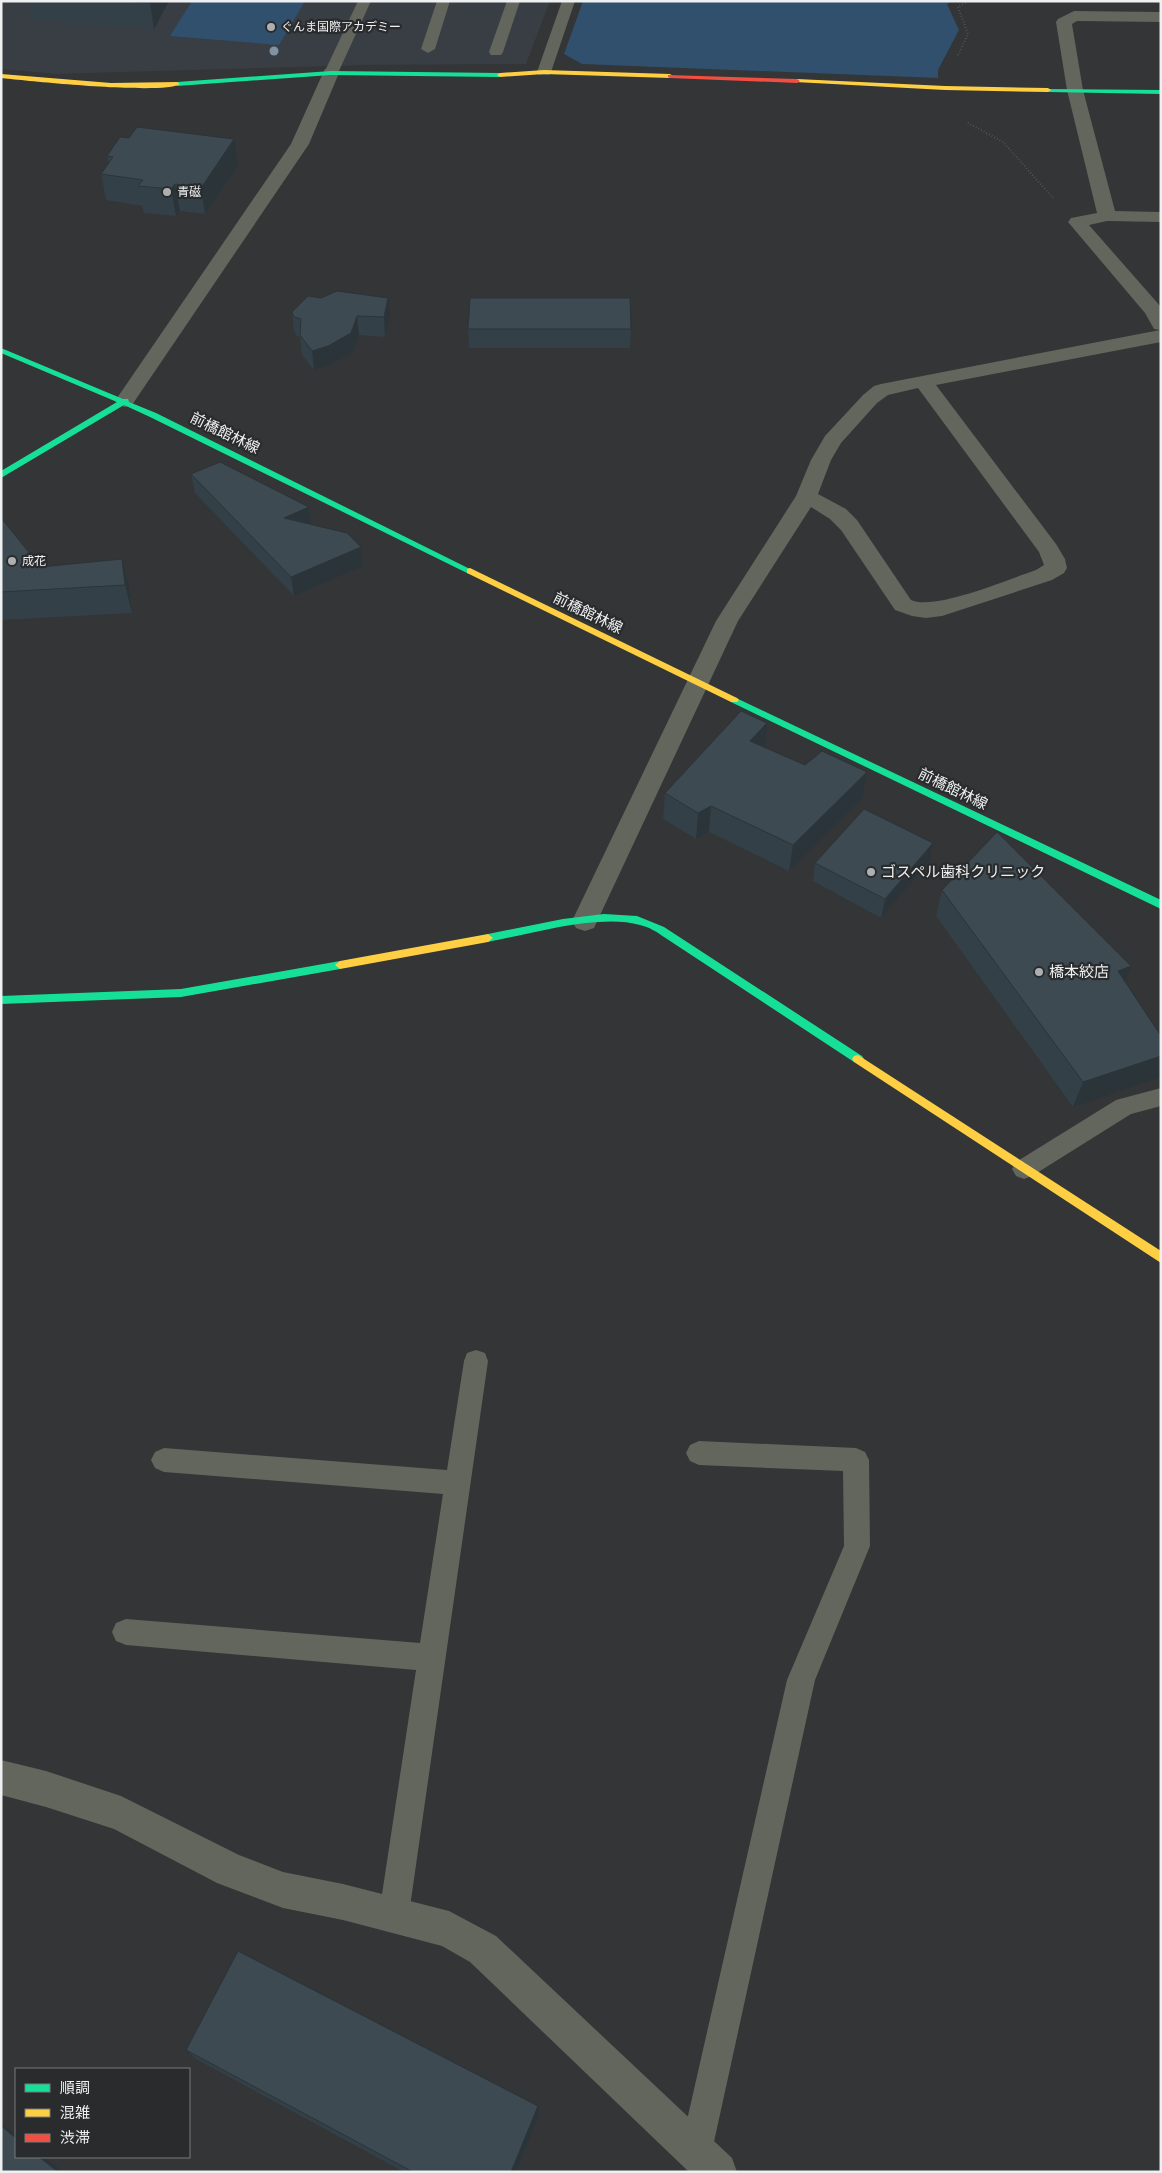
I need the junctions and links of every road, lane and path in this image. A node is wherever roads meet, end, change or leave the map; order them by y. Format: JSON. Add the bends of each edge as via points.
{"nodes":[{"id":1,"x":365,"y":1,"type":"edge"},
{"id":2,"x":444,"y":1,"type":"edge"},
{"id":3,"x":514,"y":1,"type":"edge"},
{"id":4,"x":569,"y":1,"type":"edge"},
{"id":5,"x":968,"y":1,"type":"edge"},
{"id":6,"x":1161,"y":17,"type":"edge"},
{"id":7,"x":428,"y":49,"type":"dead end"},
{"id":8,"x":496,"y":52,"type":"dead end"},
{"id":9,"x":956,"y":59,"type":"dead end"},
{"id":10,"x":544,"y":72,"type":"junction"},
{"id":11,"x":332,"y":73,"type":"junction"},
{"id":12,"x":1,"y":76,"type":"edge"},
{"id":13,"x":1075,"y":90,"type":"junction"},
{"id":14,"x":1161,"y":92,"type":"edge"},
{"id":15,"x":962,"y":119,"type":"dead end"},
{"id":16,"x":1058,"y":203,"type":"dead end"},
{"id":17,"x":1107,"y":216,"type":"junction"},
{"id":18,"x":1161,"y":217,"type":"edge"},
{"id":19,"x":1161,"y":325,"type":"edge"},
{"id":20,"x":1161,"y":336,"type":"edge"},
{"id":21,"x":1,"y":350,"type":"edge"},
{"id":22,"x":923,"y":381,"type":"junction"},
{"id":23,"x":125,"y":401,"type":"junction"},
{"id":24,"x":1,"y":475,"type":"edge"},
{"id":25,"x":807,"y":496,"type":"junction"},
{"id":26,"x":698,"y":683,"type":"junction"},
{"id":27,"x":1161,"y":905,"type":"edge"},
{"id":28,"x":585,"y":921,"type":"junction"},
{"id":29,"x":1,"y":1000,"type":"edge"},
{"id":30,"x":1161,"y":1097,"type":"edge"},
{"id":31,"x":1024,"y":1169,"type":"junction"},
{"id":32,"x":1161,"y":1258,"type":"edge"},
{"id":33,"x":476,"y":1361,"type":"dead end"},
{"id":34,"x":699,"y":1453,"type":"dead end"},
{"id":35,"x":164,"y":1460,"type":"dead end"},
{"id":36,"x":458,"y":1483,"type":"junction"},
{"id":37,"x":126,"y":1632,"type":"dead end"},
{"id":38,"x":432,"y":1658,"type":"junction"},
{"id":39,"x":1,"y":1777,"type":"edge"},
{"id":40,"x":394,"y":1914,"type":"junction"},
{"id":41,"x":707,"y":2161,"type":"edge"}],
"edges":[{"from":1,"to":11,"type":"lane"},
{"from":2,"to":7,"type":"lane"},
{"from":3,"to":8,"type":"lane"},
{"from":4,"to":10,"type":"lane"},
{"from":5,"to":9,"type":"path","via":[[958,7],[968,34]]},
{"from":6,"to":13,"type":"street","via":[[1074,16],[1064,22]]},
{"from":10,"to":11,"type":"street","via":[[492,76]]},
{"from":10,"to":13,"type":"street"},
{"from":11,"to":12,"type":"street","via":[[157,85]]},
{"from":11,"to":23,"type":"street","via":[[300,144]]},
{"from":13,"to":14,"type":"street"},
{"from":13,"to":17,"type":"street"},
{"from":15,"to":16,"type":"path","via":[[1003,142]]},
{"from":17,"to":18,"type":"street"},
{"from":17,"to":19,"type":"street","via":[[1077,222],[1154,311]]},
{"from":20,"to":22,"type":"street"},
{"from":21,"to":23,"type":"street","name":"前橋館林線"},
{"from":22,"to":25,"type":"street","via":[[881,390],[870,399],[832,440]]},
{"from":22,"to":25,"type":"street","via":[[1048,549],[1056,568],[1044,575],[942,609],[912,610],[903,605],[849,525],[838,514]]},
{"from":23,"to":24,"type":"street"},
{"from":23,"to":26,"type":"street","name":"前橋館林線"},
{"from":25,"to":26,"type":"street","via":[[727,621]]},
{"from":26,"to":27,"type":"street","name":"前橋館林線"},
{"from":26,"to":28,"type":"street"},
{"from":28,"to":29,"type":"street","via":[[181,992]]},
{"from":28,"to":31,"type":"street","via":[[619,916],[653,923]]},
{"from":30,"to":31,"type":"lane","via":[[1124,1107]]},
{"from":31,"to":32,"type":"street"},
{"from":33,"to":36,"type":"lane"},
{"from":34,"to":41,"type":"lane","via":[[856,1460],[857,1546],[801,1680]]},
{"from":35,"to":36,"type":"lane"},
{"from":36,"to":38,"type":"lane"},
{"from":37,"to":38,"type":"lane"},
{"from":38,"to":40,"type":"lane"},
{"from":39,"to":40,"type":"street","via":[[121,1814],[230,1870],[283,1890]]},
{"from":40,"to":41,"type":"street","via":[[449,1929],[483,1948]]}]}
